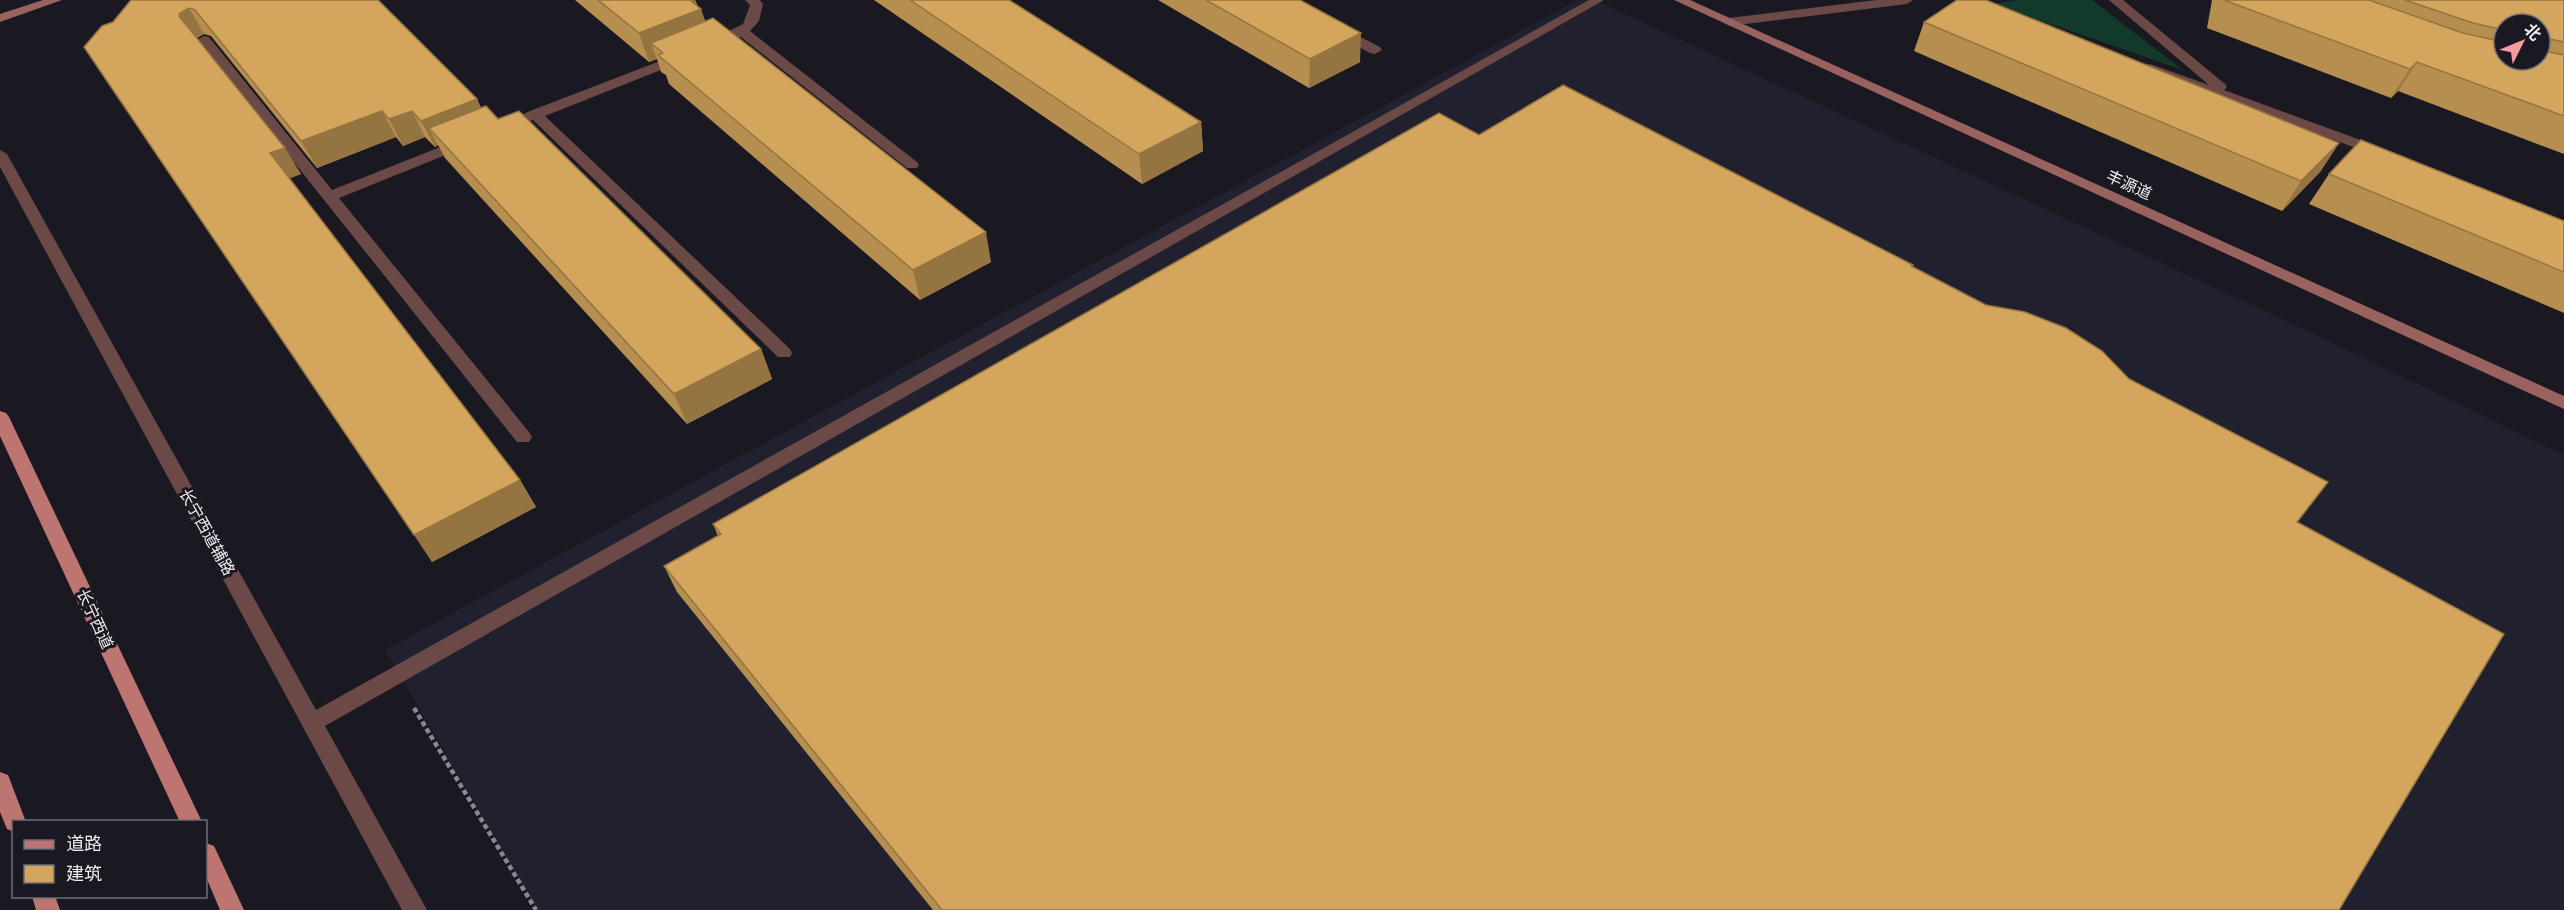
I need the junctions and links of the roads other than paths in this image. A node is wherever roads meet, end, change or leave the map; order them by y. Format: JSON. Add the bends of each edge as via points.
{"nodes":[{"id":1,"x":56,"y":0,"type":"edge"},
{"id":2,"x":752,"y":0,"type":"edge"},
{"id":3,"x":1598,"y":0,"type":"edge"},
{"id":4,"x":1680,"y":0,"type":"edge"},
{"id":5,"x":1907,"y":0,"type":"edge"},
{"id":6,"x":2115,"y":0,"type":"edge"},
{"id":7,"x":0,"y":18,"type":"edge"},
{"id":8,"x":1325,"y":22,"type":"edge"},
{"id":9,"x":1729,"y":22,"type":"junction"},
{"id":10,"x":743,"y":32,"type":"junction"},
{"id":11,"x":204,"y":40,"type":"edge"},
{"id":12,"x":1375,"y":50,"type":"dead end"},
{"id":13,"x":2141,"y":64,"type":"edge"},
{"id":14,"x":2230,"y":95,"type":"junction"},
{"id":15,"x":535,"y":114,"type":"junction"},
{"id":16,"x":0,"y":154,"type":"edge"},
{"id":17,"x":2394,"y":158,"type":"edge"},
{"id":18,"x":912,"y":165,"type":"dead end"},
{"id":19,"x":330,"y":196,"type":"junction"},
{"id":20,"x":784,"y":353,"type":"dead end"},
{"id":21,"x":2564,"y":403,"type":"edge"},
{"id":22,"x":0,"y":417,"type":"edge"},
{"id":23,"x":523,"y":437,"type":"dead end"},
{"id":24,"x":311,"y":723,"type":"junction"},
{"id":25,"x":0,"y":782,"type":"edge"},
{"id":26,"x":14,"y":820,"type":"edge"},
{"id":27,"x":190,"y":820,"type":"edge"},
{"id":28,"x":207,"y":855,"type":"edge"},
{"id":29,"x":232,"y":910,"type":"edge"},
{"id":30,"x":415,"y":910,"type":"edge"}],
"edges":[{"from":1,"to":7,"type":"street"},
{"from":2,"to":10,"type":"street","via":[[757,4],[756,17]]},
{"from":3,"to":24,"type":"street"},
{"from":4,"to":9,"type":"street","name":"丰源道"},
{"from":5,"to":9,"type":"street"},
{"from":6,"to":14,"type":"street"},
{"from":8,"to":12,"type":"street"},
{"from":9,"to":21,"type":"street","name":"丰源道"},
{"from":10,"to":15,"type":"street"},
{"from":10,"to":18,"type":"street"},
{"from":11,"to":19,"type":"street"},
{"from":13,"to":14,"type":"street"},
{"from":14,"to":17,"type":"street"},
{"from":15,"to":19,"type":"street"},
{"from":15,"to":20,"type":"street"},
{"from":16,"to":24,"type":"street","name":"长宁西道辅路"},
{"from":19,"to":23,"type":"street"},
{"from":22,"to":27,"type":"main road","name":"长宁西道"},
{"from":24,"to":30,"type":"street","name":"长宁西道辅路"},
{"from":25,"to":26,"type":"main road"},
{"from":28,"to":29,"type":"main road"}]}
